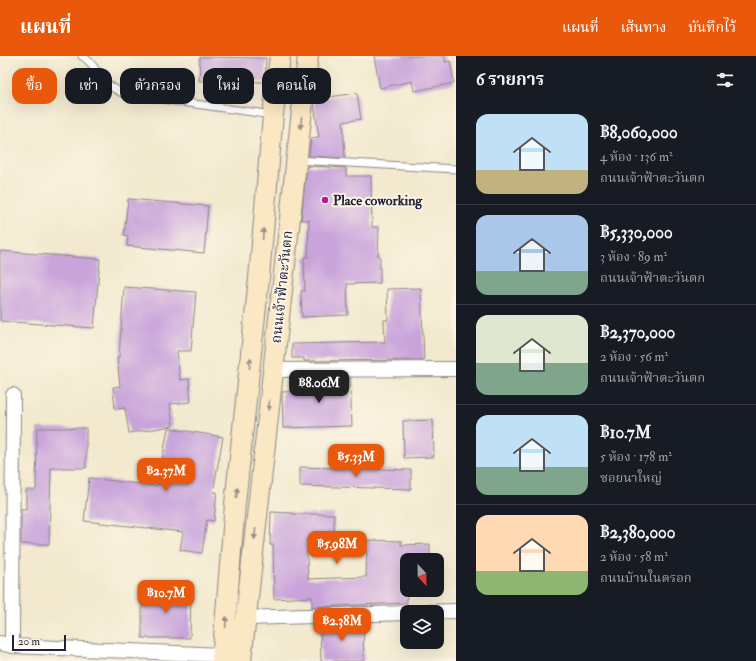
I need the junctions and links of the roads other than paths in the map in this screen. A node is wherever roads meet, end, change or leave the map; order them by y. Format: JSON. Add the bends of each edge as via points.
{"nodes":[{"id":1,"x":82,"y":56,"type":"edge"},
{"id":2,"x":280,"y":56,"type":"edge"},
{"id":3,"x":308,"y":56,"type":"edge"},
{"id":4,"x":273,"y":115,"type":"junction"},
{"id":5,"x":297,"y":160,"type":"junction"},
{"id":6,"x":456,"y":169,"type":"edge"},
{"id":7,"x":273,"y":370,"type":"junction"},
{"id":8,"x":456,"y":370,"type":"edge"},
{"id":9,"x":13,"y":395,"type":"dead end"},
{"id":10,"x":444,"y":611,"type":"edge"},
{"id":11,"x":456,"y":611,"type":"edge"},
{"id":12,"x":400,"y":612,"type":"edge"},
{"id":13,"x":246,"y":618,"type":"junction"},
{"id":14,"x":6,"y":645,"type":"edge"},
{"id":15,"x":229,"y":659,"type":"edge"}],
"edges":[{"from":1,"to":4,"type":"lane","via":[[87,58],[111,87],[124,94]]},
{"from":2,"to":4,"type":"main road","name":"ถนนเจ้าฟ้าตะวันตก"},
{"from":3,"to":5,"type":"main road","name":"ถนนเจ้าฟ้าตะวันตก","one_way":true},
{"from":15,"to":4,"type":"main road","name":"ถนนเจ้าฟ้าตะวันตก","one_way":true,"via":[[235,504]]},
{"from":5,"to":6,"type":"lane"},
{"from":5,"to":7,"type":"main road","name":"ถนนเจ้าฟ้าตะวันตก"},
{"from":7,"to":8,"type":"street"},
{"from":7,"to":13,"type":"main road","name":"ถนนเจ้าฟ้าตะวันตก","one_way":true},
{"from":9,"to":14,"type":"street"},
{"from":10,"to":11,"type":"street"},
{"from":12,"to":13,"type":"street"},
{"from":13,"to":15,"type":"main road","name":"ถนนเจ้าฟ้าตะวันตก"},
{"from":14,"to":15,"type":"street"}]}
